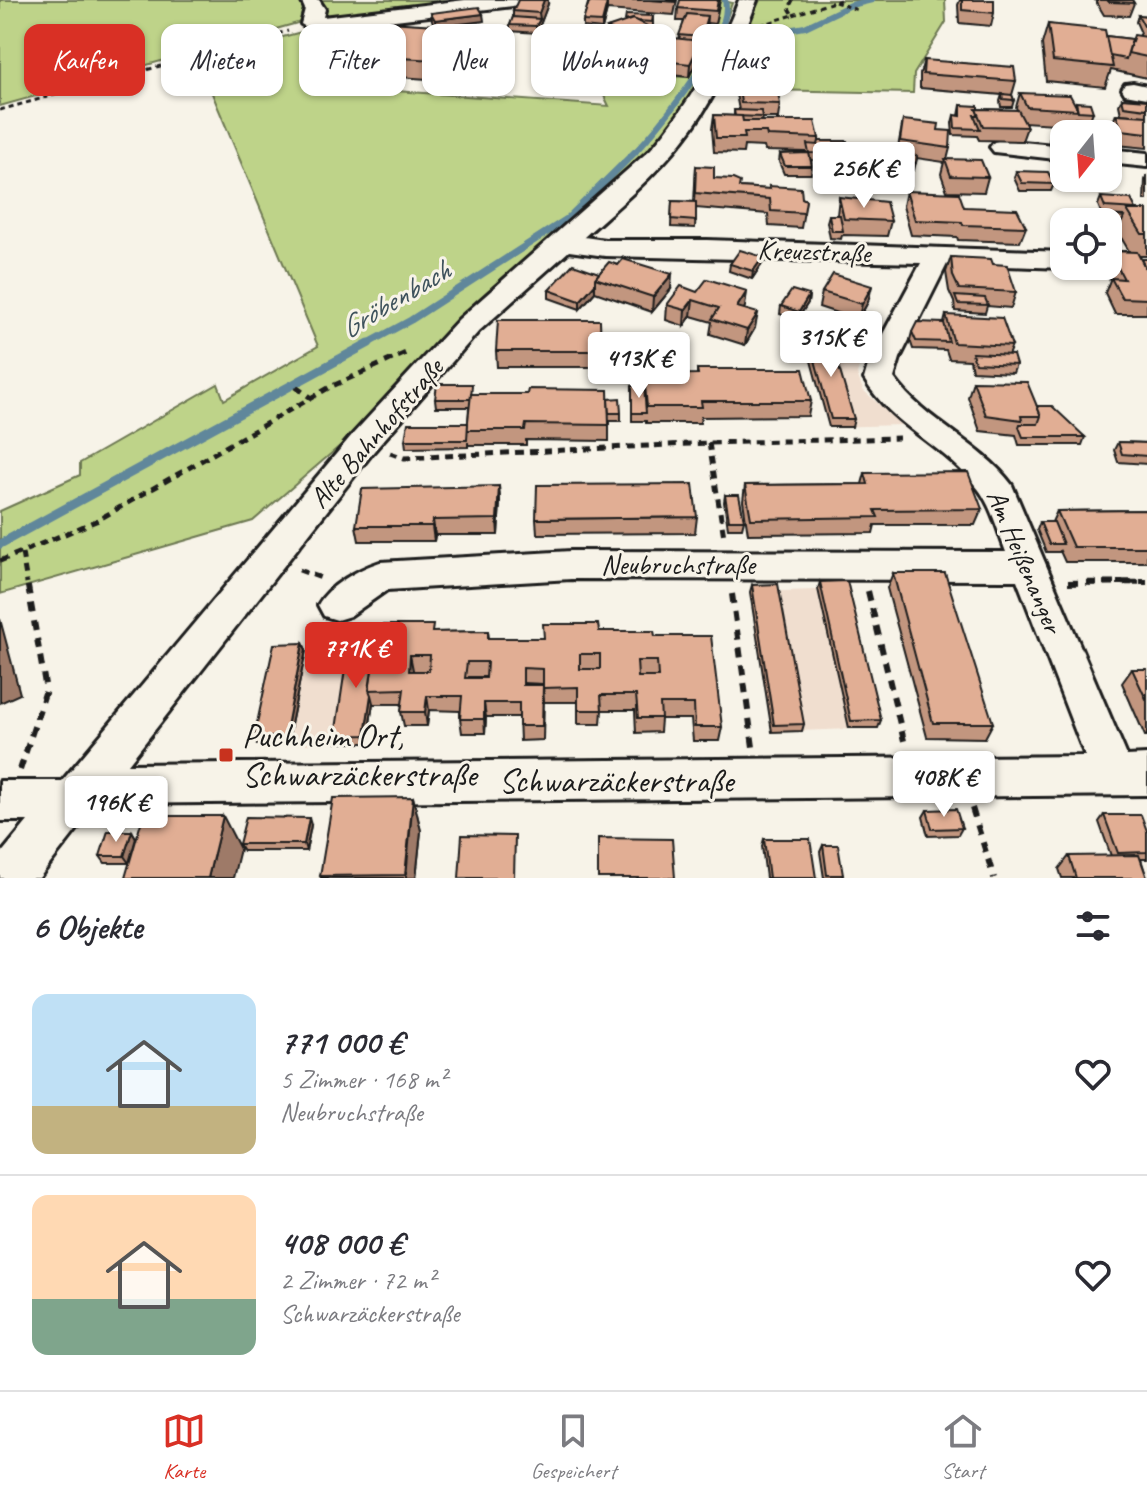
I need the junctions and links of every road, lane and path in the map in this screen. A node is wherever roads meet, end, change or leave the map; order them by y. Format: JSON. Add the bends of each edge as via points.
{"nodes":[{"id":1,"x":310,"y":0,"type":"edge"},
{"id":2,"x":513,"y":0,"type":"edge"},
{"id":3,"x":748,"y":0,"type":"edge"},
{"id":4,"x":793,"y":0,"type":"edge"},
{"id":5,"x":834,"y":2,"type":"edge"},
{"id":6,"x":841,"y":2,"type":"edge"},
{"id":7,"x":860,"y":11,"type":"dead end"},
{"id":8,"x":793,"y":15,"type":"junction"},
{"id":9,"x":311,"y":24,"type":"joint"},
{"id":10,"x":739,"y":24,"type":"edge"},
{"id":11,"x":767,"y":24,"type":"edge"},
{"id":12,"x":299,"y":27,"type":"edge"},
{"id":13,"x":700,"y":96,"type":"edge"},
{"id":14,"x":0,"y":110,"type":"edge"},
{"id":15,"x":1002,"y":147,"type":"dead end"},
{"id":16,"x":1050,"y":152,"type":"edge"},
{"id":17,"x":1122,"y":157,"type":"edge"},
{"id":18,"x":1147,"y":160,"type":"edge"},
{"id":19,"x":564,"y":242,"type":"junction"},
{"id":20,"x":937,"y":257,"type":"junction"},
{"id":21,"x":1050,"y":260,"type":"edge"},
{"id":22,"x":414,"y":350,"type":"dead end"},
{"id":23,"x":296,"y":387,"type":"dead end"},
{"id":24,"x":311,"y":398,"type":"junction"},
{"id":25,"x":945,"y":437,"type":"junction"},
{"id":26,"x":363,"y":443,"type":"junction"},
{"id":27,"x":709,"y":443,"type":"junction"},
{"id":28,"x":22,"y":553,"type":"junction"},
{"id":29,"x":0,"y":561,"type":"edge"},
{"id":30,"x":728,"y":564,"type":"junction"},
{"id":31,"x":861,"y":564,"type":"junction"},
{"id":32,"x":1030,"y":575,"type":"junction"},
{"id":33,"x":1147,"y":582,"type":"edge"},
{"id":34,"x":337,"y":605,"type":"dead end"},
{"id":35,"x":1130,"y":775,"type":"edge"},
{"id":36,"x":962,"y":776,"type":"junction"},
{"id":37,"x":913,"y":777,"type":"junction"},
{"id":38,"x":757,"y":780,"type":"junction"},
{"id":39,"x":78,"y":792,"type":"junction"},
{"id":40,"x":5,"y":801,"type":"edge"},
{"id":41,"x":10,"y":878,"type":"edge"},
{"id":42,"x":994,"y":878,"type":"edge"}],
"edges":[{"from":1,"to":9,"type":"street","via":[[315,9]]},
{"from":2,"to":9,"type":"street"},
{"from":3,"to":10,"type":"street","name":"Alte Bahnhofstraße"},
{"from":4,"to":8,"type":"path"},
{"from":5,"to":6,"type":"path"},
{"from":5,"to":8,"type":"path"},
{"from":6,"to":7,"type":"path"},
{"from":8,"to":11,"type":"path"},
{"from":12,"to":14,"type":"path"},
{"from":13,"to":19,"type":"street","name":"Alte Bahnhofstraße","via":[[659,154]]},
{"from":15,"to":16,"type":"street"},
{"from":17,"to":18,"type":"street"},
{"from":19,"to":20,"type":"street","name":"Kreuzstraße","via":[[605,248]]},
{"from":19,"to":26,"type":"street","name":"Alte Bahnhofstraße","via":[[469,325]]},
{"from":20,"to":21,"type":"street","name":"Kreuzstraße"},
{"from":20,"to":25,"type":"street","name":"Am Heißenanger","via":[[879,379],[898,405]]},
{"from":22,"to":24,"type":"path"},
{"from":23,"to":24,"type":"path"},
{"from":24,"to":28,"type":"path","via":[[96,521]]},
{"from":25,"to":27,"type":"path"},
{"from":25,"to":32,"type":"street","name":"Am Heißenanger","via":[[989,475]]},
{"from":26,"to":27,"type":"path","via":[[404,458]]},
{"from":26,"to":39,"type":"street","name":"Alte Bahnhofstraße"},
{"from":27,"to":30,"type":"path"},
{"from":28,"to":29,"type":"path"},
{"from":28,"to":40,"type":"path","via":[[46,690]]},
{"from":30,"to":31,"type":"street","name":"Neubruchstraße"},
{"from":30,"to":34,"type":"street","name":"Neubruchstraße","via":[[571,565],[380,576]]},
{"from":30,"to":38,"type":"path"},
{"from":31,"to":32,"type":"street","name":"Neubruchstraße"},
{"from":31,"to":37,"type":"path"},
{"from":32,"to":33,"type":"path"},
{"from":32,"to":35,"type":"street","name":"Am Heißenanger"},
{"from":35,"to":36,"type":"street","name":"Schwarzäckerstraße"},
{"from":36,"to":37,"type":"street","name":"Schwarzäckerstraße"},
{"from":36,"to":42,"type":"path"},
{"from":37,"to":38,"type":"street","name":"Schwarzäckerstraße"},
{"from":38,"to":39,"type":"street","name":"Schwarzäckerstraße"},
{"from":39,"to":40,"type":"street","name":"Schwarzäckerstraße"},
{"from":39,"to":41,"type":"street","name":"Alte Bahnhofstraße"}]}
